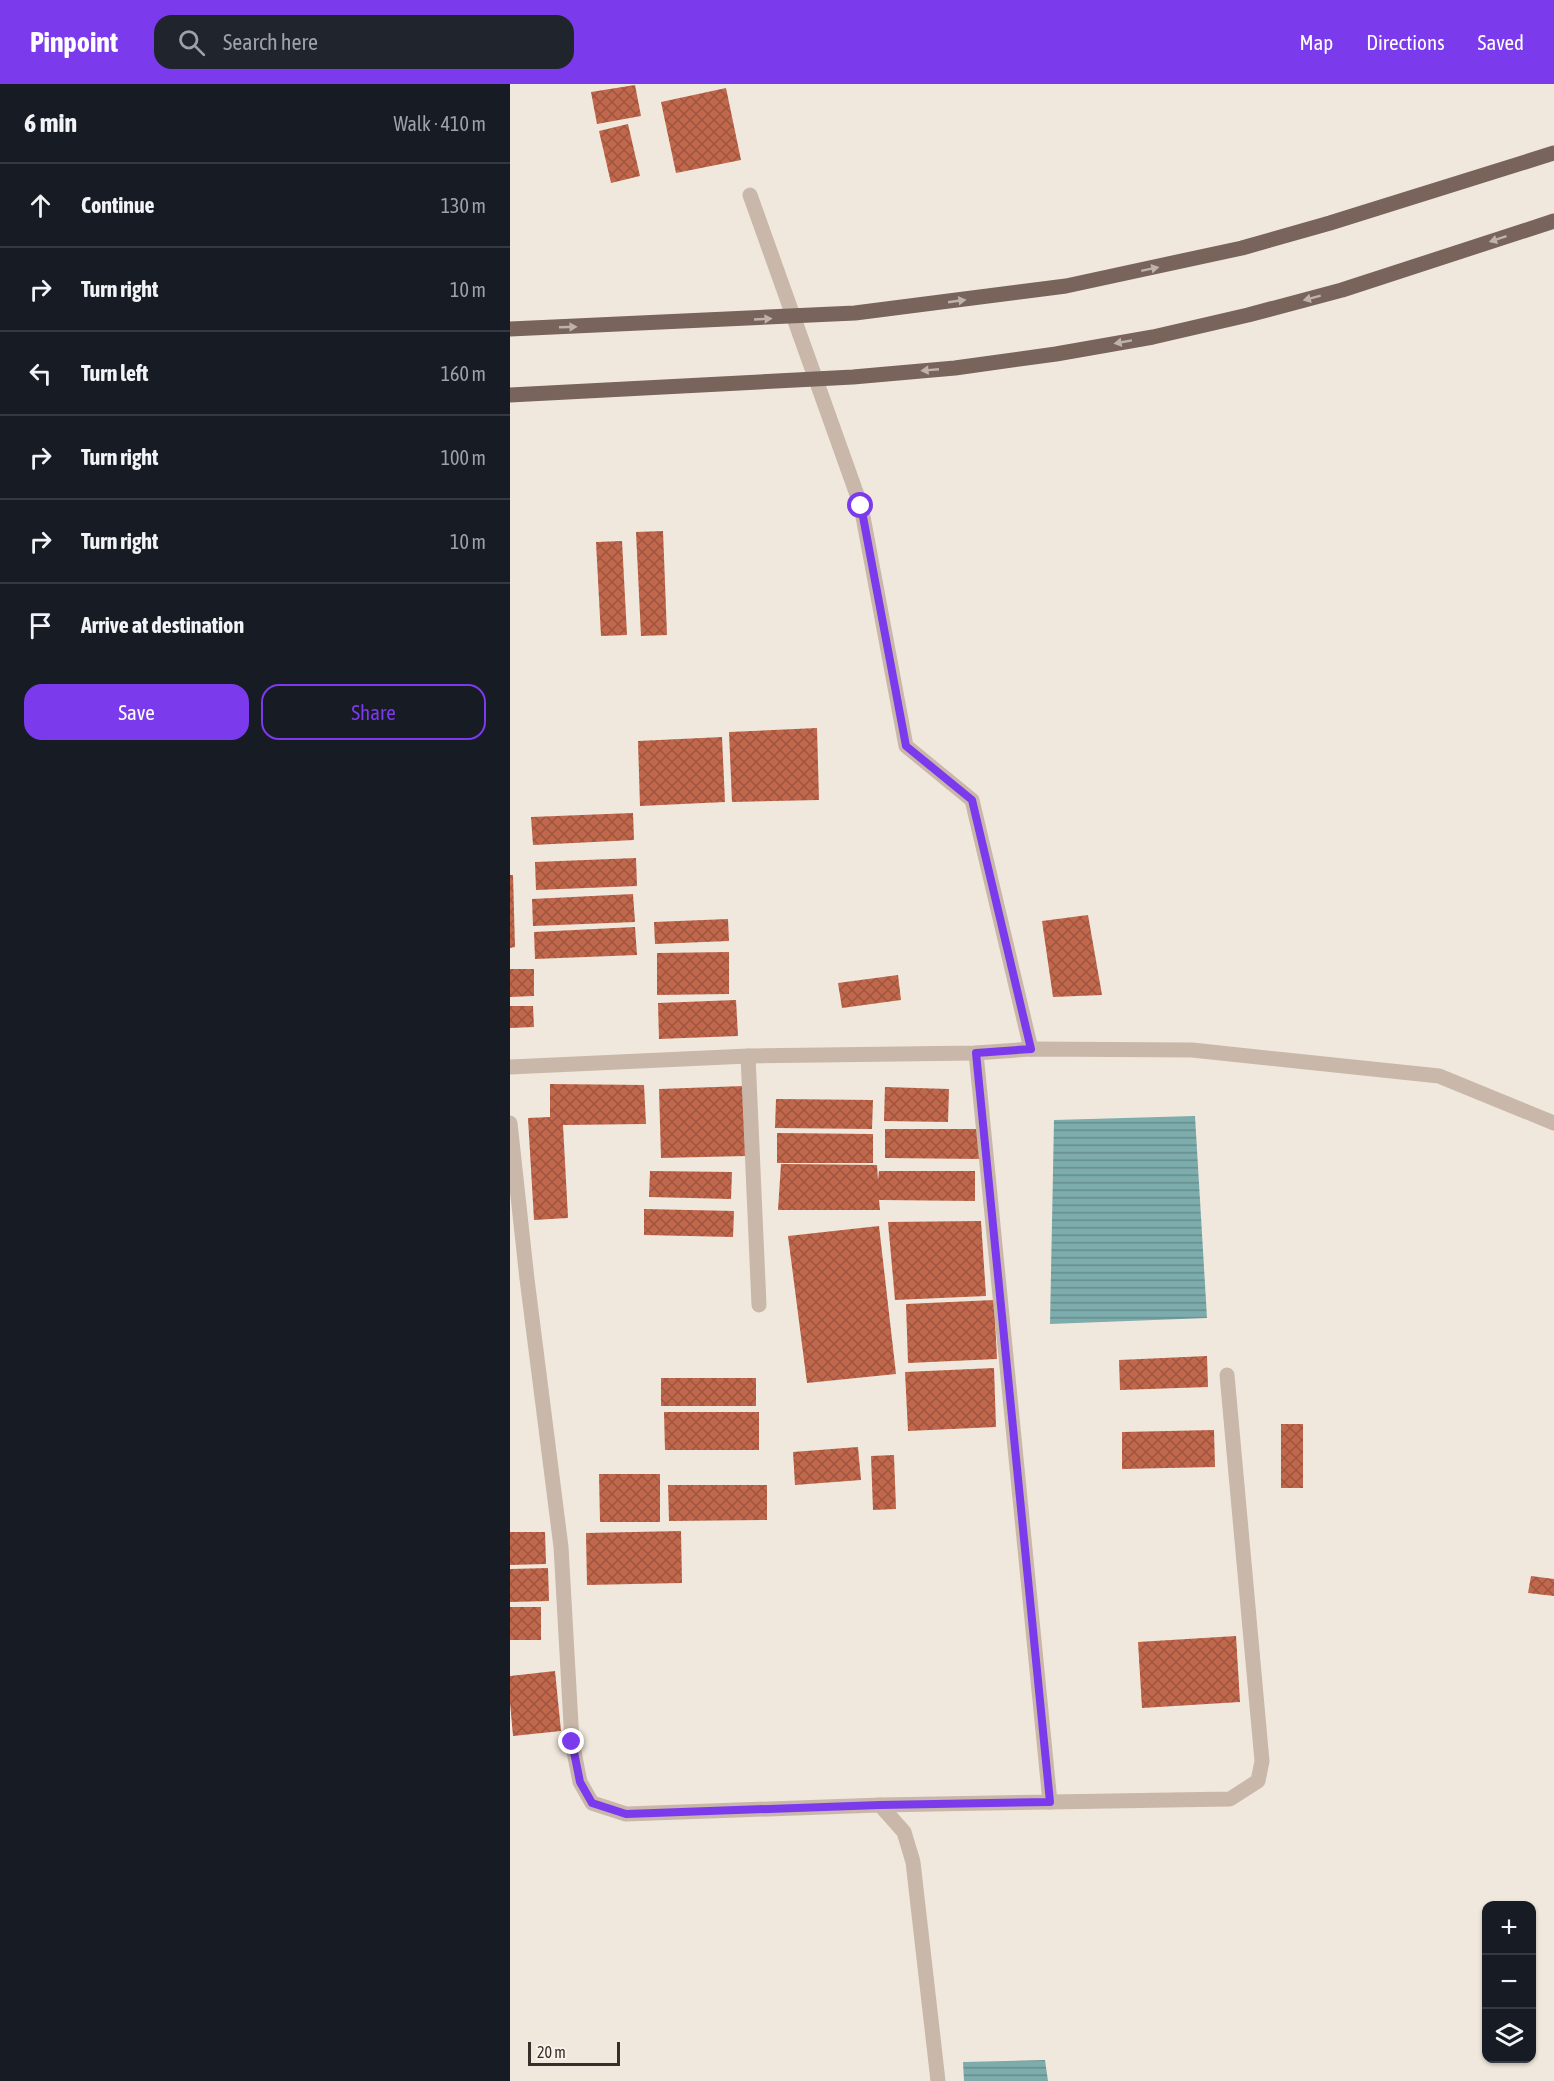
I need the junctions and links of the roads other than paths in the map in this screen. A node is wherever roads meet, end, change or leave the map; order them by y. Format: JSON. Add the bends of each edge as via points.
{"nodes":[{"id":1,"x":1554,"y":153,"type":"edge"},
{"id":2,"x":750,"y":195,"type":"dead end"},
{"id":3,"x":1554,"y":221,"type":"edge"},
{"id":4,"x":510,"y":329,"type":"edge"},
{"id":5,"x":510,"y":395,"type":"edge"},
{"id":6,"x":1031,"y":1049,"type":"junction"},
{"id":7,"x":976,"y":1053,"type":"junction"},
{"id":8,"x":748,"y":1056,"type":"junction"},
{"id":9,"x":510,"y":1067,"type":"edge"},
{"id":10,"x":510,"y":1123,"type":"edge"},
{"id":11,"x":1554,"y":1123,"type":"edge"},
{"id":12,"x":759,"y":1305,"type":"dead end"},
{"id":13,"x":1227,"y":1375,"type":"dead end"},
{"id":14,"x":1050,"y":1802,"type":"junction"},
{"id":15,"x":880,"y":1805,"type":"junction"},
{"id":16,"x":938,"y":2081,"type":"edge"}],
"edges":[{"from":4,"to":1,"type":"main road","one_way":true,"via":[[855,314],[1066,286],[1242,248]]},
{"from":2,"to":6,"type":"street","via":[[861,506],[906,746],[972,800]]},
{"from":3,"to":5,"type":"main road","one_way":true,"via":[[1279,307],[1152,337],[1056,354],[853,377]]},
{"from":6,"to":7,"type":"street"},
{"from":6,"to":11,"type":"street","via":[[1192,1050],[1439,1076]]},
{"from":7,"to":8,"type":"street"},
{"from":7,"to":14,"type":"street"},
{"from":8,"to":9,"type":"street"},
{"from":8,"to":12,"type":"street"},
{"from":10,"to":15,"type":"street","via":[[561,1547],[572,1742],[580,1782],[592,1803],[626,1814]]},
{"from":13,"to":14,"type":"street","via":[[1262,1761],[1258,1781],[1230,1799]]},
{"from":14,"to":15,"type":"street"},
{"from":15,"to":16,"type":"street","via":[[904,1832],[913,1862]]}]}
